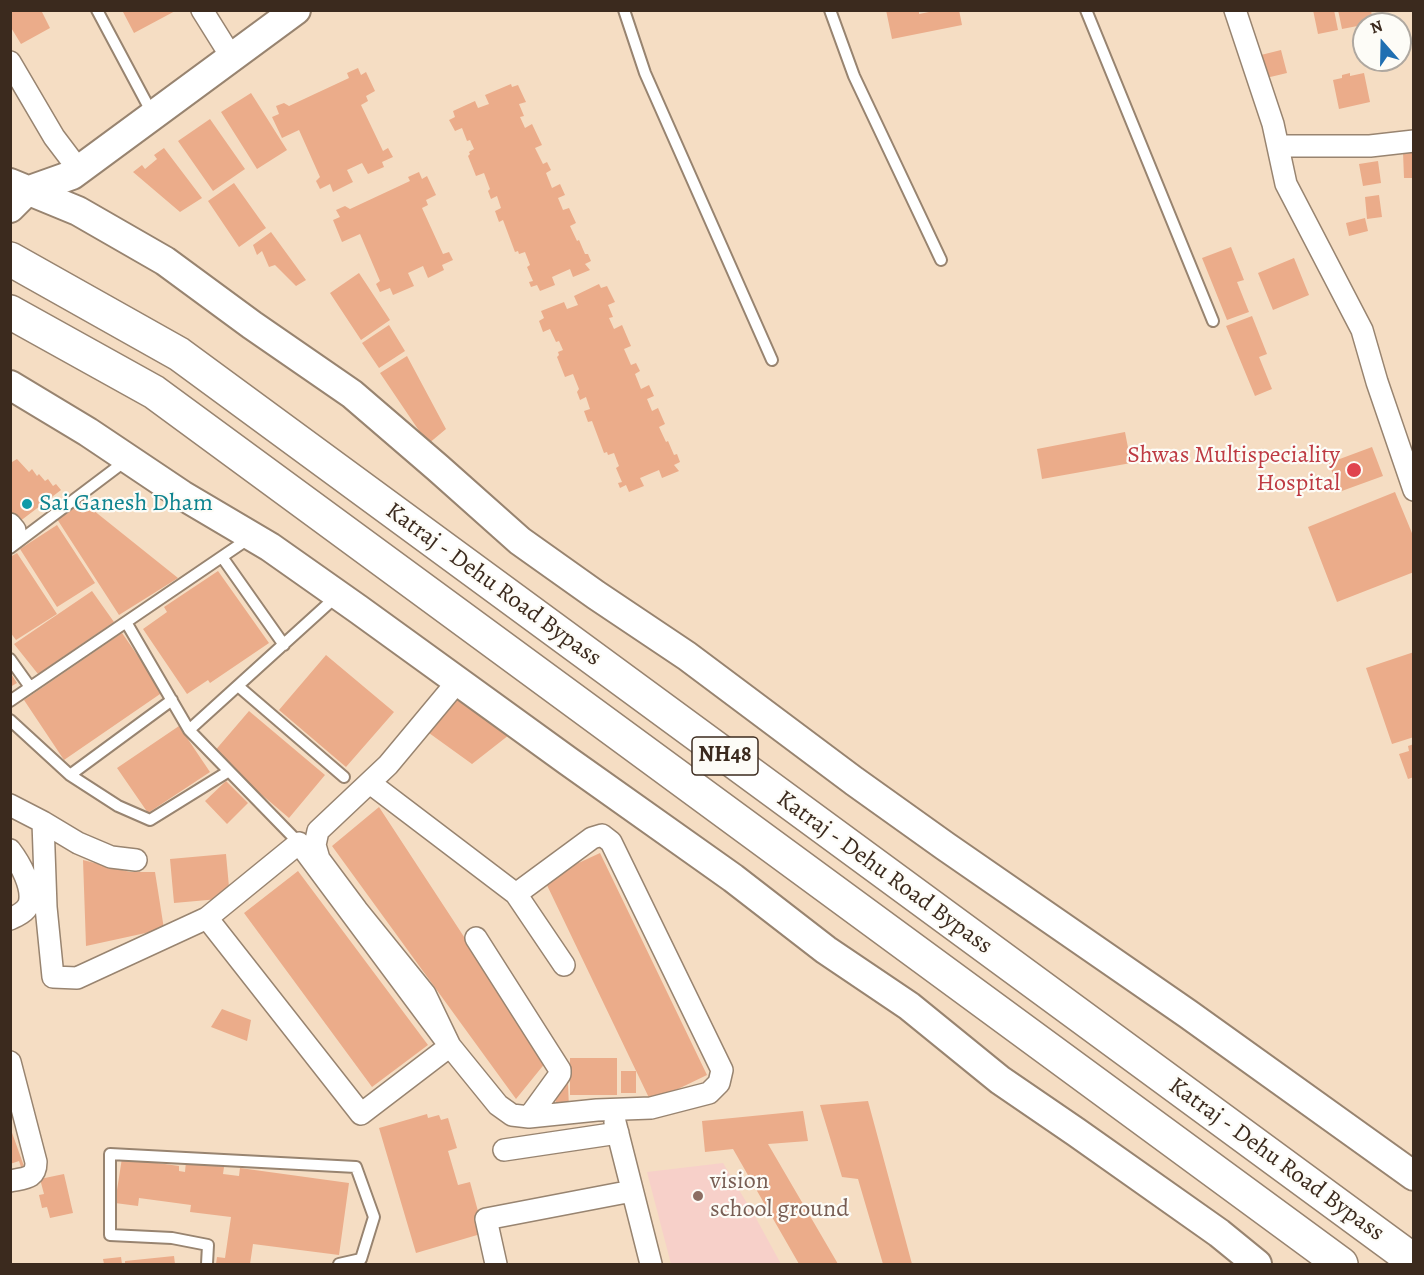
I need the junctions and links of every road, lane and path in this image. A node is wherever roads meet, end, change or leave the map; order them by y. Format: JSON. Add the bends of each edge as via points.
{"nodes":[{"id":1,"x":97,"y":10,"type":"edge"},
{"id":2,"x":202,"y":10,"type":"edge"},
{"id":3,"x":296,"y":10,"type":"edge"},
{"id":4,"x":624,"y":10,"type":"edge"},
{"id":5,"x":830,"y":10,"type":"edge"},
{"id":6,"x":1086,"y":10,"type":"edge"},
{"id":7,"x":1235,"y":10,"type":"edge"},
{"id":8,"x":232,"y":58,"type":"junction"},
{"id":9,"x":10,"y":62,"type":"edge"},
{"id":10,"x":153,"y":115,"type":"junction"},
{"id":11,"x":1413,"y":141,"type":"edge"},
{"id":12,"x":1278,"y":146,"type":"junction"},
{"id":13,"x":79,"y":170,"type":"junction"},
{"id":14,"x":16,"y":194,"type":"edge"},
{"id":15,"x":941,"y":260,"type":"dead end"},
{"id":16,"x":18,"y":262,"type":"edge"},
{"id":17,"x":10,"y":312,"type":"edge"},
{"id":18,"x":1214,"y":321,"type":"dead end"},
{"id":19,"x":772,"y":360,"type":"dead end"},
{"id":20,"x":10,"y":385,"type":"edge"},
{"id":21,"x":128,"y":459,"type":"junction"},
{"id":22,"x":1413,"y":490,"type":"edge"},
{"id":23,"x":12,"y":534,"type":"edge"},
{"id":24,"x":252,"y":536,"type":"junction"},
{"id":25,"x":222,"y":556,"type":"junction"},
{"id":26,"x":338,"y":595,"type":"junction"},
{"id":27,"x":126,"y":622,"type":"junction"},
{"id":28,"x":284,"y":645,"type":"junction"},
{"id":29,"x":10,"y":659,"type":"edge"},
{"id":30,"x":458,"y":681,"type":"junction"},
{"id":31,"x":238,"y":686,"type":"junction"},
{"id":32,"x":30,"y":687,"type":"junction"},
{"id":33,"x":10,"y":700,"type":"edge"},
{"id":34,"x":172,"y":700,"type":"junction"},
{"id":35,"x":10,"y":720,"type":"edge"},
{"id":36,"x":189,"y":730,"type":"junction"},
{"id":37,"x":229,"y":771,"type":"junction"},
{"id":38,"x":70,"y":775,"type":"junction"},
{"id":39,"x":344,"y":777,"type":"dead end"},
{"id":40,"x":370,"y":783,"type":"junction"},
{"id":41,"x":10,"y":806,"type":"edge"},
{"id":42,"x":43,"y":822,"type":"junction"},
{"id":43,"x":299,"y":843,"type":"junction"},
{"id":44,"x":10,"y":850,"type":"edge"},
{"id":45,"x":136,"y":860,"type":"dead end"},
{"id":46,"x":516,"y":894,"type":"junction"},
{"id":47,"x":207,"y":918,"type":"junction"},
{"id":48,"x":10,"y":919,"type":"edge"},
{"id":49,"x":476,"y":938,"type":"dead end"},
{"id":50,"x":564,"y":965,"type":"dead end"},
{"id":51,"x":450,"y":1046,"type":"junction"},
{"id":52,"x":10,"y":1062,"type":"edge"},
{"id":53,"x":530,"y":1116,"type":"junction"},
{"id":54,"x":504,"y":1150,"type":"dead end"},
{"id":55,"x":1413,"y":1176,"type":"edge"},
{"id":56,"x":10,"y":1181,"type":"edge"},
{"id":57,"x":632,"y":1191,"type":"junction"},
{"id":58,"x":1413,"y":1261,"type":"edge"},
{"id":59,"x":207,"y":1264,"type":"edge"},
{"id":60,"x":339,"y":1264,"type":"edge"},
{"id":61,"x":496,"y":1264,"type":"edge"},
{"id":62,"x":651,"y":1264,"type":"edge"},
{"id":63,"x":1257,"y":1264,"type":"edge"},
{"id":64,"x":1341,"y":1264,"type":"edge"}],
"edges":[{"from":1,"to":10,"type":"lane"},
{"from":2,"to":8,"type":"street"},
{"from":3,"to":8,"type":"street"},
{"from":4,"to":19,"type":"lane","via":[[645,73]]},
{"from":5,"to":15,"type":"lane","via":[[854,76]]},
{"from":6,"to":18,"type":"lane"},
{"from":7,"to":12,"type":"street"},
{"from":8,"to":10,"type":"street"},
{"from":9,"to":13,"type":"street","via":[[54,137]]},
{"from":10,"to":13,"type":"street"},
{"from":11,"to":12,"type":"street","via":[[1370,146]]},
{"from":12,"to":22,"type":"street","via":[[1286,184],[1362,330]]},
{"from":13,"to":14,"type":"street"},
{"from":14,"to":55,"type":"street","via":[[78,211],[165,261],[352,394],[520,541],[687,656],[854,781]]},
{"from":16,"to":58,"type":"highway","name":"Katraj - Dehu Road Bypass","number":"NH48","via":[[179,354]]},
{"from":17,"to":64,"type":"highway","name":"Katraj - Dehu Road Bypass","number":"NH48","via":[[154,392]]},
{"from":20,"to":21,"type":"street"},
{"from":21,"to":23,"type":"lane"},
{"from":21,"to":24,"type":"street"},
{"from":24,"to":25,"type":"lane"},
{"from":24,"to":26,"type":"street"},
{"from":25,"to":27,"type":"lane"},
{"from":25,"to":28,"type":"lane"},
{"from":26,"to":28,"type":"lane"},
{"from":26,"to":30,"type":"street"},
{"from":27,"to":32,"type":"lane"},
{"from":27,"to":34,"type":"lane"},
{"from":28,"to":31,"type":"lane"},
{"from":29,"to":32,"type":"lane"},
{"from":30,"to":40,"type":"street"},
{"from":30,"to":63,"type":"street","via":[[733,878],[826,950],[909,1005],[1000,1080],[1219,1233]]},
{"from":31,"to":36,"type":"lane"},
{"from":31,"to":39,"type":"lane"},
{"from":32,"to":33,"type":"lane"},
{"from":34,"to":36,"type":"lane"},
{"from":34,"to":38,"type":"lane"},
{"from":35,"to":38,"type":"lane"},
{"from":36,"to":37,"type":"lane"},
{"from":37,"to":38,"type":"lane","via":[[150,820],[118,806]]},
{"from":37,"to":43,"type":"lane"},
{"from":40,"to":46,"type":"street"},
{"from":40,"to":51,"type":"street","via":[[318,831],[315,845],[319,859],[425,994]]},
{"from":41,"to":42,"type":"street"},
{"from":42,"to":45,"type":"street","via":[[111,857]]},
{"from":42,"to":47,"type":"street","via":[[53,977],[77,978]]},
{"from":43,"to":47,"type":"street"},
{"from":43,"to":51,"type":"street"},
{"from":44,"to":48,"type":"street","via":[[21,864],[30,893],[29,905]]},
{"from":46,"to":50,"type":"street"},
{"from":46,"to":53,"type":"street","via":[[592,838],[602,835],[611,842],[722,1070],[719,1083],[709,1093],[651,1108]]},
{"from":47,"to":51,"type":"street","via":[[361,1114]]},
{"from":49,"to":53,"type":"street","via":[[560,1070]]},
{"from":51,"to":53,"type":"street","via":[[498,1105],[512,1115]]},
{"from":52,"to":56,"type":"street","via":[[36,1162],[36,1171],[31,1176]]},
{"from":54,"to":57,"type":"street","via":[[617,1127]]},
{"from":57,"to":61,"type":"street","via":[[486,1219]]},
{"from":57,"to":62,"type":"street"},
{"from":59,"to":60,"type":"lane","via":[[208,1245],[172,1238],[110,1235],[110,1154],[356,1167],[374,1217],[361,1259]]}]}
